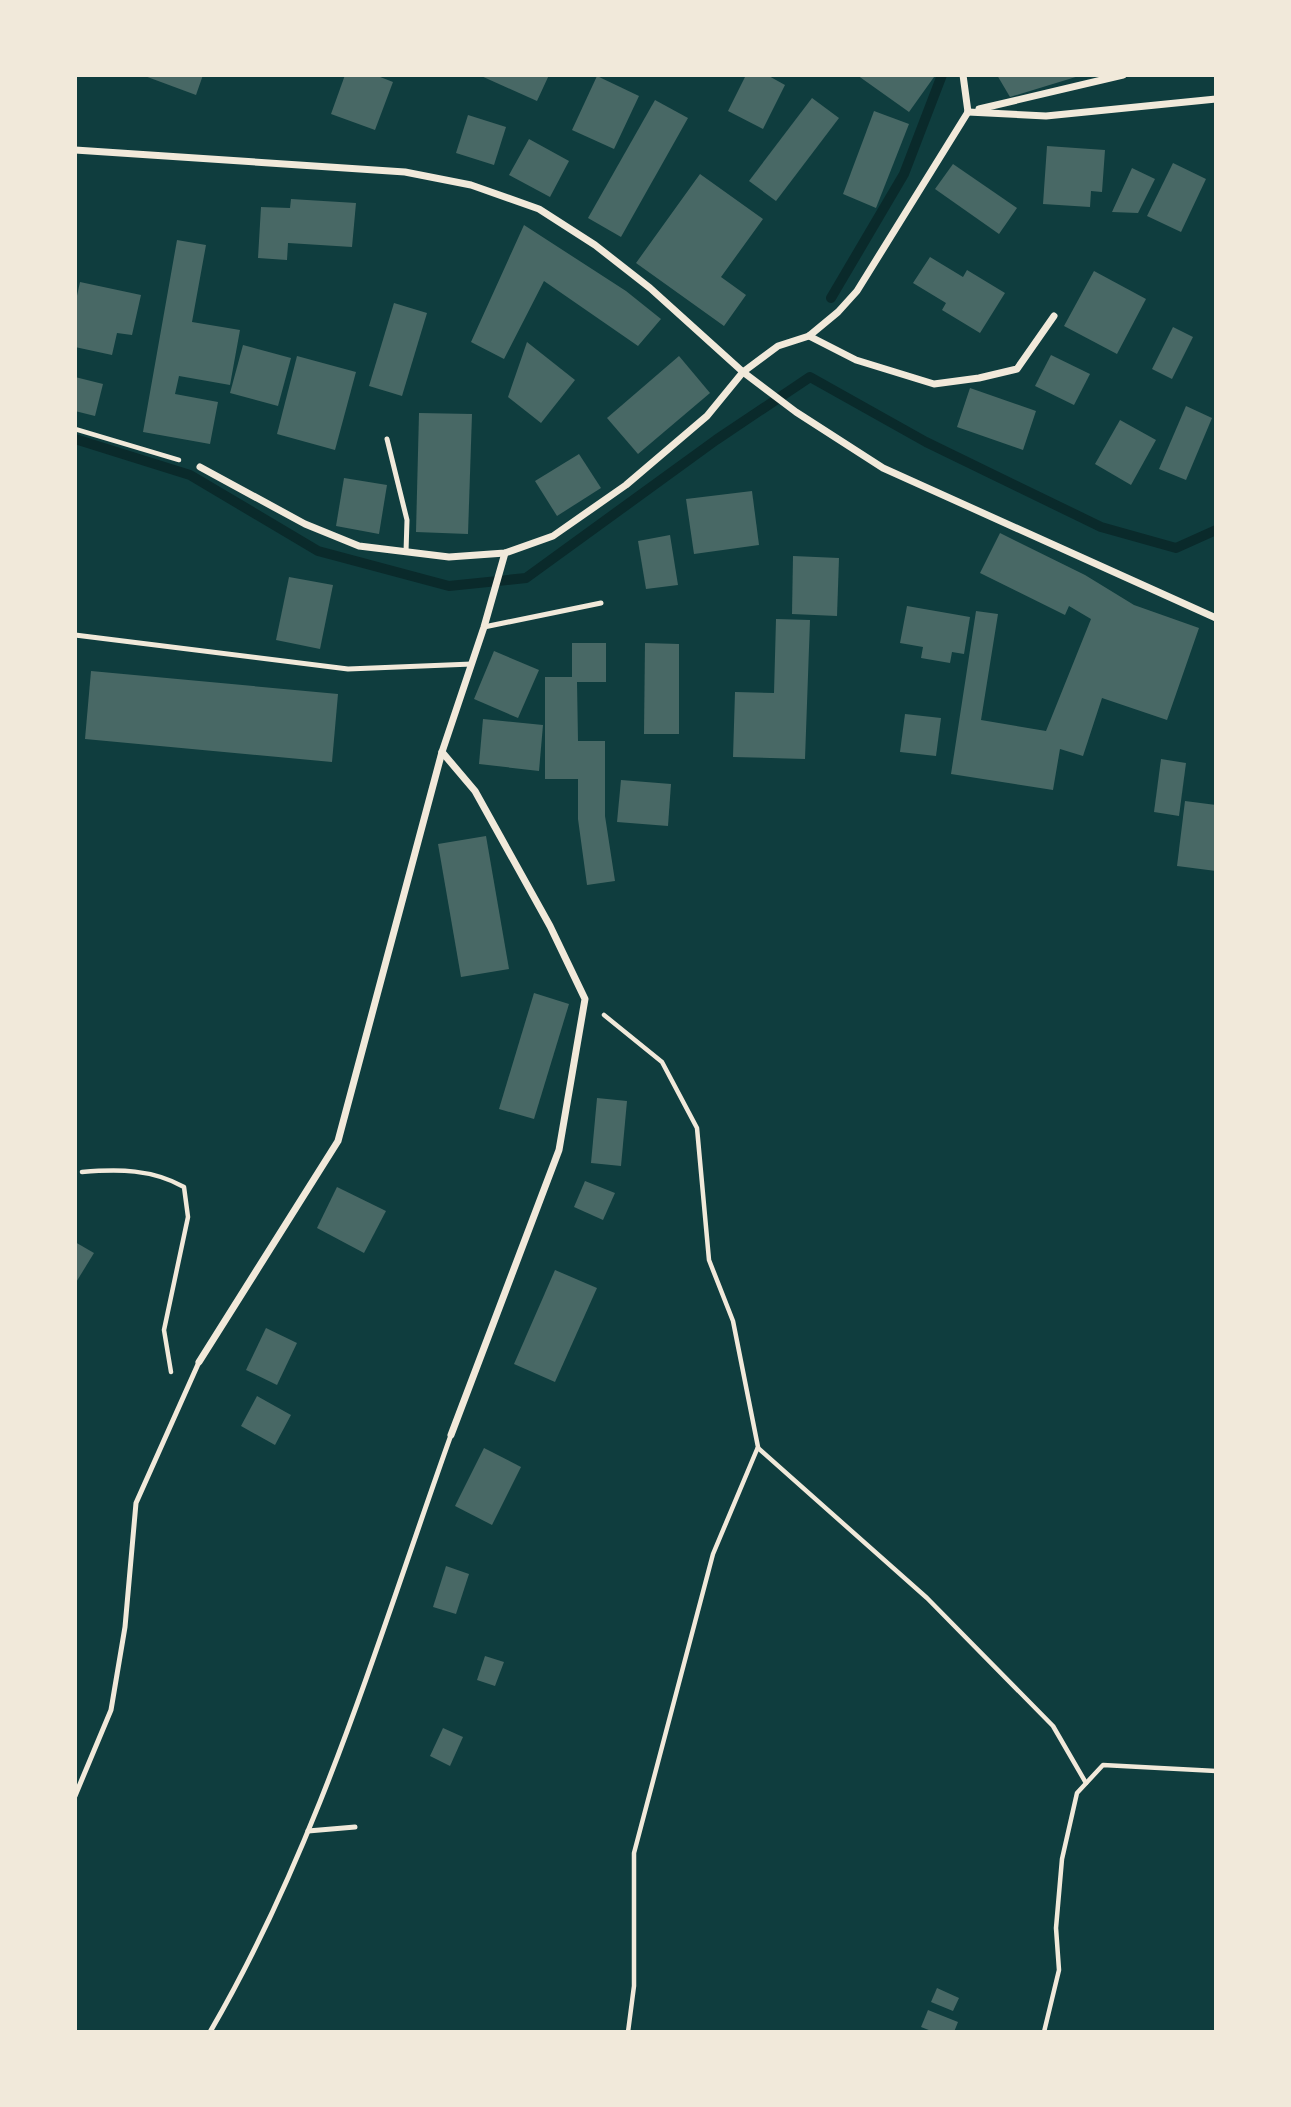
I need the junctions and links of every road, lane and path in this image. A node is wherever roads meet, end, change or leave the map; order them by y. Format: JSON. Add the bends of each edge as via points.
{"nodes":[{"id":1,"x":963,"y":75,"type":"edge"},
{"id":2,"x":1123,"y":75,"type":"edge"},
{"id":3,"x":1216,"y":99,"type":"edge"},
{"id":4,"x":968,"y":112,"type":"junction"},
{"id":5,"x":75,"y":150,"type":"edge"},
{"id":6,"x":1054,"y":316,"type":"dead end"},
{"id":7,"x":809,"y":336,"type":"junction"},
{"id":8,"x":743,"y":372,"type":"junction"},
{"id":9,"x":75,"y":429,"type":"edge"},
{"id":10,"x":387,"y":439,"type":"dead end"},
{"id":11,"x":200,"y":467,"type":"joint"},
{"id":12,"x":406,"y":552,"type":"junction"},
{"id":13,"x":505,"y":553,"type":"junction"},
{"id":14,"x":601,"y":603,"type":"dead end"},
{"id":15,"x":1216,"y":618,"type":"edge"},
{"id":16,"x":484,"y":627,"type":"junction"},
{"id":17,"x":75,"y":635,"type":"edge"},
{"id":18,"x":472,"y":664,"type":"junction"},
{"id":19,"x":442,"y":752,"type":"junction"},
{"id":20,"x":585,"y":999,"type":"junction"},
{"id":21,"x":82,"y":1172,"type":"dead end"},
{"id":22,"x":199,"y":1362,"type":"joint"},
{"id":23,"x":171,"y":1373,"type":"dead end"},
{"id":24,"x":451,"y":1435,"type":"joint"},
{"id":25,"x":758,"y":1447,"type":"junction"},
{"id":26,"x":1216,"y":1771,"type":"edge"},
{"id":27,"x":1086,"y":1783,"type":"junction"},
{"id":28,"x":75,"y":1796,"type":"edge"},
{"id":29,"x":355,"y":1827,"type":"dead end"},
{"id":30,"x":308,"y":1831,"type":"junction"},
{"id":31,"x":210,"y":2032,"type":"edge"},
{"id":32,"x":628,"y":2032,"type":"edge"},
{"id":33,"x":1044,"y":2032,"type":"edge"}],
"edges":[{"from":1,"to":4,"type":"street"},
{"from":2,"to":4,"type":"street"},
{"from":3,"to":4,"type":"street","via":[[1046,116]]},
{"from":4,"to":7,"type":"street","via":[[857,291]]},
{"from":5,"to":8,"type":"street","via":[[405,172],[471,185],[539,209],[595,245]]},
{"from":6,"to":7,"type":"street","via":[[1017,369],[934,384],[856,360]]},
{"from":7,"to":8,"type":"street","via":[[778,345]]},
{"from":8,"to":13,"type":"street","via":[[707,416],[626,485],[553,536]]},
{"from":8,"to":15,"type":"street","via":[[883,468]]},
{"from":9,"to":11,"type":"path"},
{"from":10,"to":12,"type":"lane","via":[[407,520]]},
{"from":11,"to":12,"type":"street","via":[[348,542]]},
{"from":12,"to":13,"type":"street","via":[[449,558]]},
{"from":13,"to":16,"type":"street"},
{"from":14,"to":16,"type":"lane"},
{"from":16,"to":18,"type":"street"},
{"from":17,"to":18,"type":"lane","via":[[348,670]]},
{"from":18,"to":19,"type":"street"},
{"from":19,"to":20,"type":"street","via":[[475,791]]},
{"from":19,"to":22,"type":"street","via":[[338,1141]]},
{"from":20,"to":24,"type":"street","via":[[559,1150]]},
{"from":20,"to":25,"type":"path","via":[[662,1062],[697,1128],[709,1260],[733,1321]]},
{"from":21,"to":23,"type":"path","via":[[122,1169],[166,1177],[184,1187],[188,1217],[163,1330]]},
{"from":22,"to":28,"type":"lane","via":[[135,1503],[125,1627],[111,1710]]},
{"from":24,"to":30,"type":"lane"},
{"from":25,"to":27,"type":"path","via":[[926,1598],[1053,1726]]},
{"from":25,"to":32,"type":"path","via":[[713,1554],[634,1853],[634,1986]]},
{"from":26,"to":27,"type":"path","via":[[1103,1766]]},
{"from":27,"to":33,"type":"path","via":[[1077,1793],[1062,1859],[1056,1928],[1059,1970]]},
{"from":29,"to":30,"type":"lane"},
{"from":30,"to":31,"type":"lane","via":[[244,1974]]}]}
